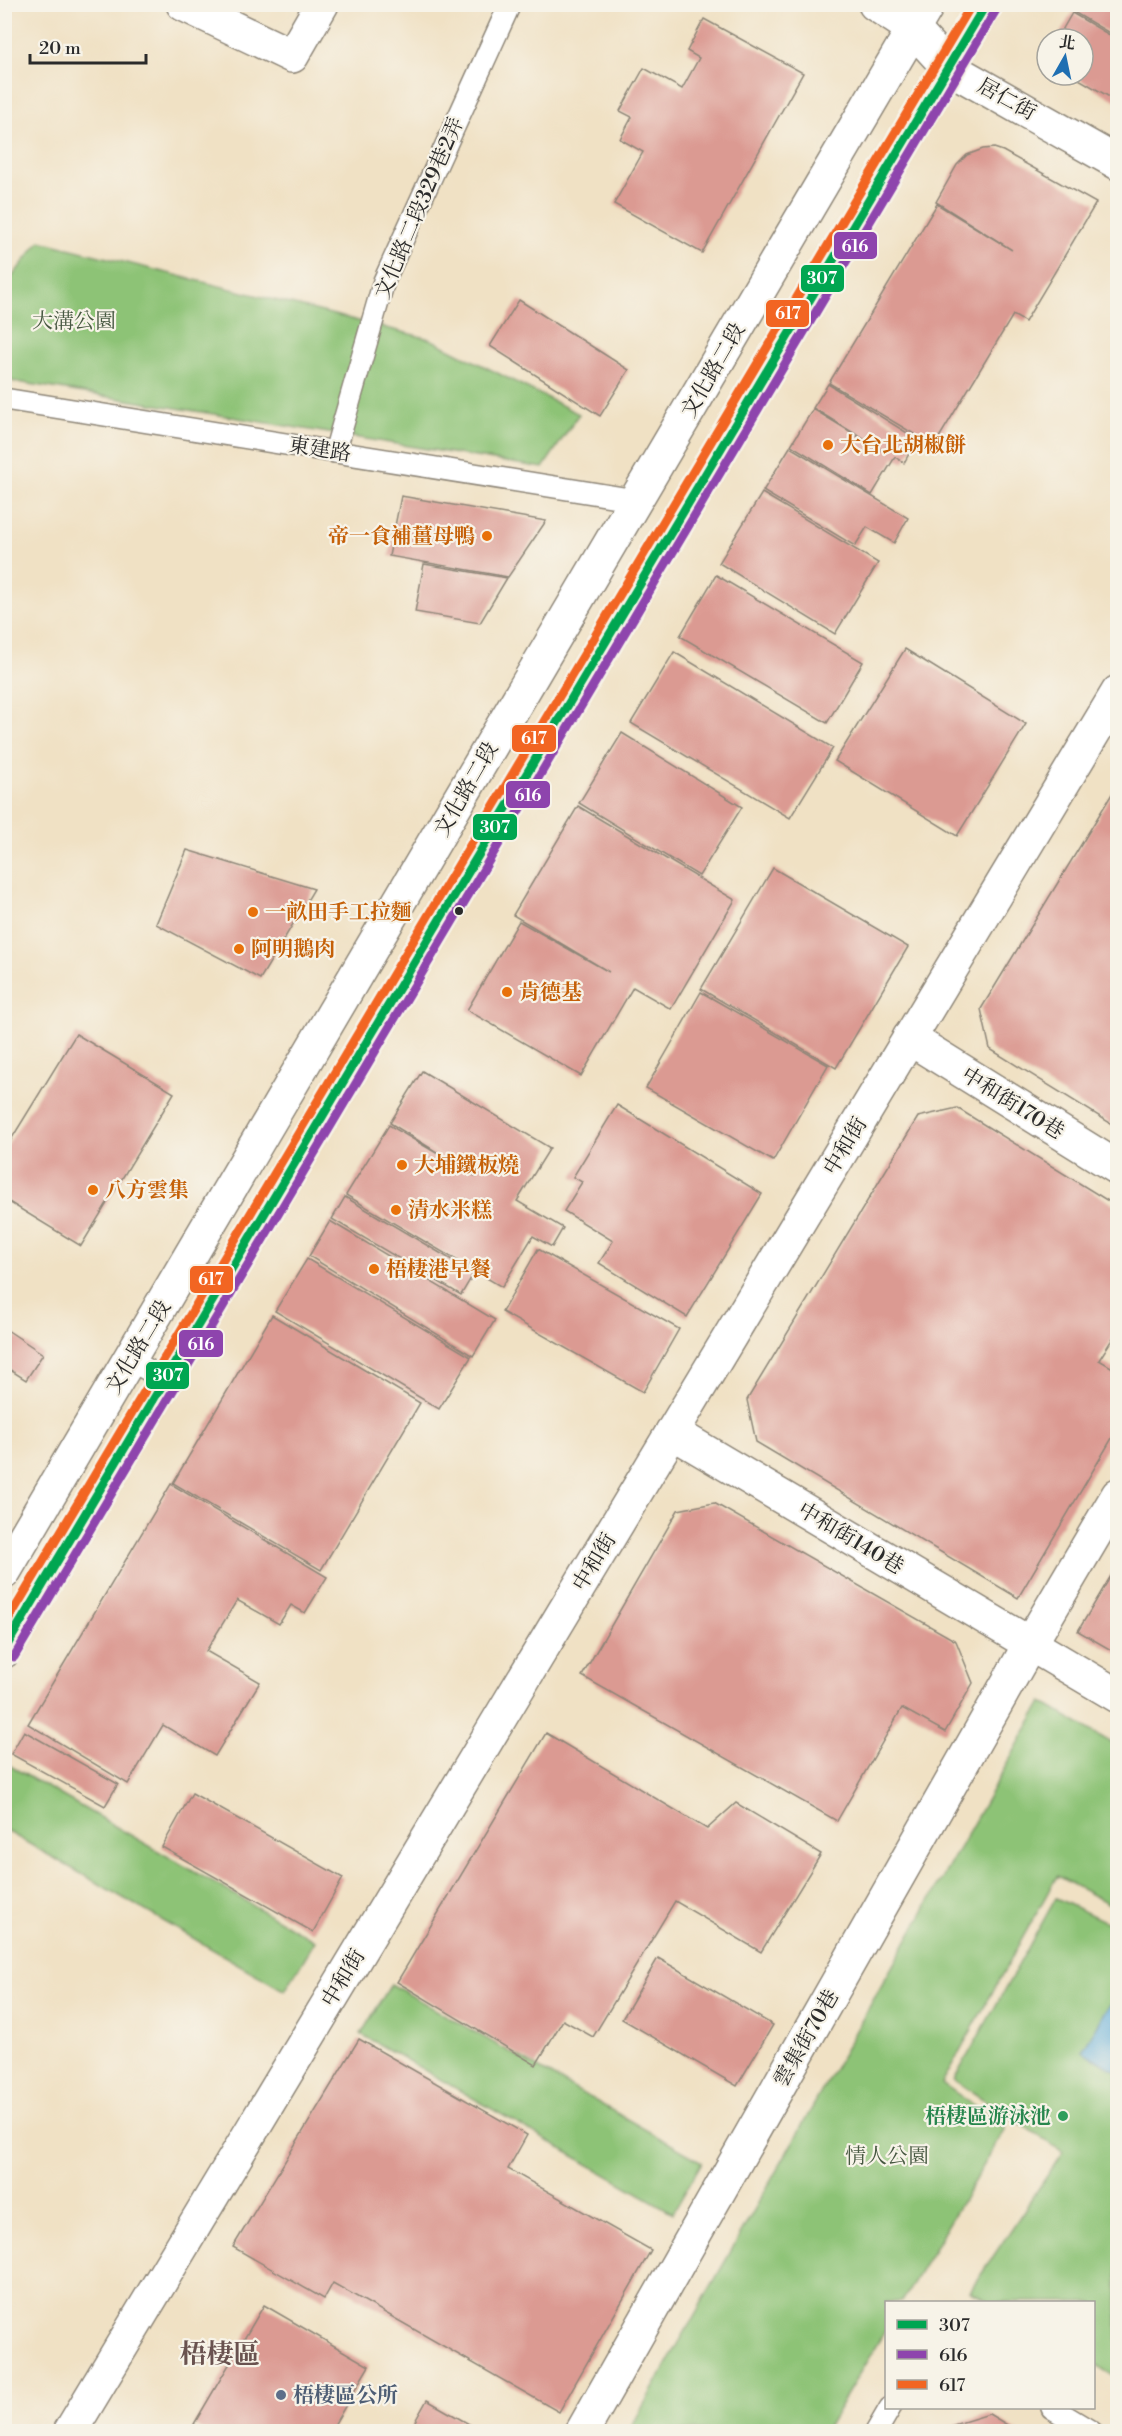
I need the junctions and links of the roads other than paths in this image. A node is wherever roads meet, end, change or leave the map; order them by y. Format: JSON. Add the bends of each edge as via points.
{"nodes":[{"id":1,"x":183,"y":4,"type":"edge"},
{"id":2,"x":322,"y":4,"type":"edge"},
{"id":3,"x":510,"y":4,"type":"edge"},
{"id":4,"x":875,"y":4,"type":"edge"},
{"id":5,"x":986,"y":4,"type":"edge"},
{"id":6,"x":921,"y":16,"type":"edge"},
{"id":7,"x":948,"y":67,"type":"junction"},
{"id":8,"x":1118,"y":163,"type":"edge"},
{"id":9,"x":4,"y":399,"type":"edge"},
{"id":10,"x":334,"y":452,"type":"junction"},
{"id":11,"x":636,"y":500,"type":"junction"},
{"id":12,"x":1118,"y":692,"type":"edge"},
{"id":13,"x":909,"y":1038,"type":"junction"},
{"id":14,"x":1118,"y":1168,"type":"edge"},
{"id":15,"x":130,"y":1360,"type":"junction"},
{"id":16,"x":166,"y":1380,"type":"junction"},
{"id":17,"x":672,"y":1432,"type":"junction"},
{"id":18,"x":1118,"y":1495,"type":"edge"},
{"id":19,"x":4,"y":1572,"type":"edge"},
{"id":20,"x":1029,"y":1644,"type":"junction"},
{"id":21,"x":4,"y":1651,"type":"edge"},
{"id":22,"x":1118,"y":1696,"type":"edge"},
{"id":23,"x":889,"y":2409,"type":"edge"},
{"id":24,"x":1054,"y":2409,"type":"edge"},
{"id":25,"x":70,"y":2432,"type":"edge"},
{"id":26,"x":582,"y":2432,"type":"edge"},
{"id":27,"x":876,"y":2432,"type":"edge"},
{"id":28,"x":1092,"y":2432,"type":"edge"}],
"edges":[{"from":1,"to":2,"type":"street","via":[[292,56]]},
{"from":3,"to":10,"type":"lane","name":"文化路二段329巷2弄","via":[[384,281]]},
{"from":4,"to":6,"type":"street","name":"居仁街"},
{"from":5,"to":7,"type":"street","name":"文化路二段"},
{"from":6,"to":7,"type":"street","name":"居仁街"},
{"from":6,"to":11,"type":"street","name":"文化路二段"},
{"from":7,"to":8,"type":"street","name":"居仁街"},
{"from":7,"to":16,"type":"street","name":"文化路二段"},
{"from":9,"to":10,"type":"lane","name":"東建路"},
{"from":10,"to":11,"type":"lane","name":"東建路"},
{"from":11,"to":15,"type":"street","name":"文化路二段"},
{"from":12,"to":13,"type":"street","name":"中和街"},
{"from":13,"to":14,"type":"street","name":"中和街170巷"},
{"from":13,"to":17,"type":"street","name":"中和街"},
{"from":15,"to":16,"type":"lane"},
{"from":15,"to":19,"type":"street","name":"文化路二段"},
{"from":16,"to":21,"type":"street","name":"文化路二段"},
{"from":17,"to":20,"type":"street","name":"中和街140巷"},
{"from":17,"to":25,"type":"street","name":"中和街"},
{"from":18,"to":20,"type":"street","name":"雲集街70巷"},
{"from":20,"to":22,"type":"street","name":"中和街140巷"},
{"from":20,"to":26,"type":"street","name":"雲集街70巷"},
{"from":23,"to":27,"type":"lane"},
{"from":24,"to":28,"type":"lane"}]}
